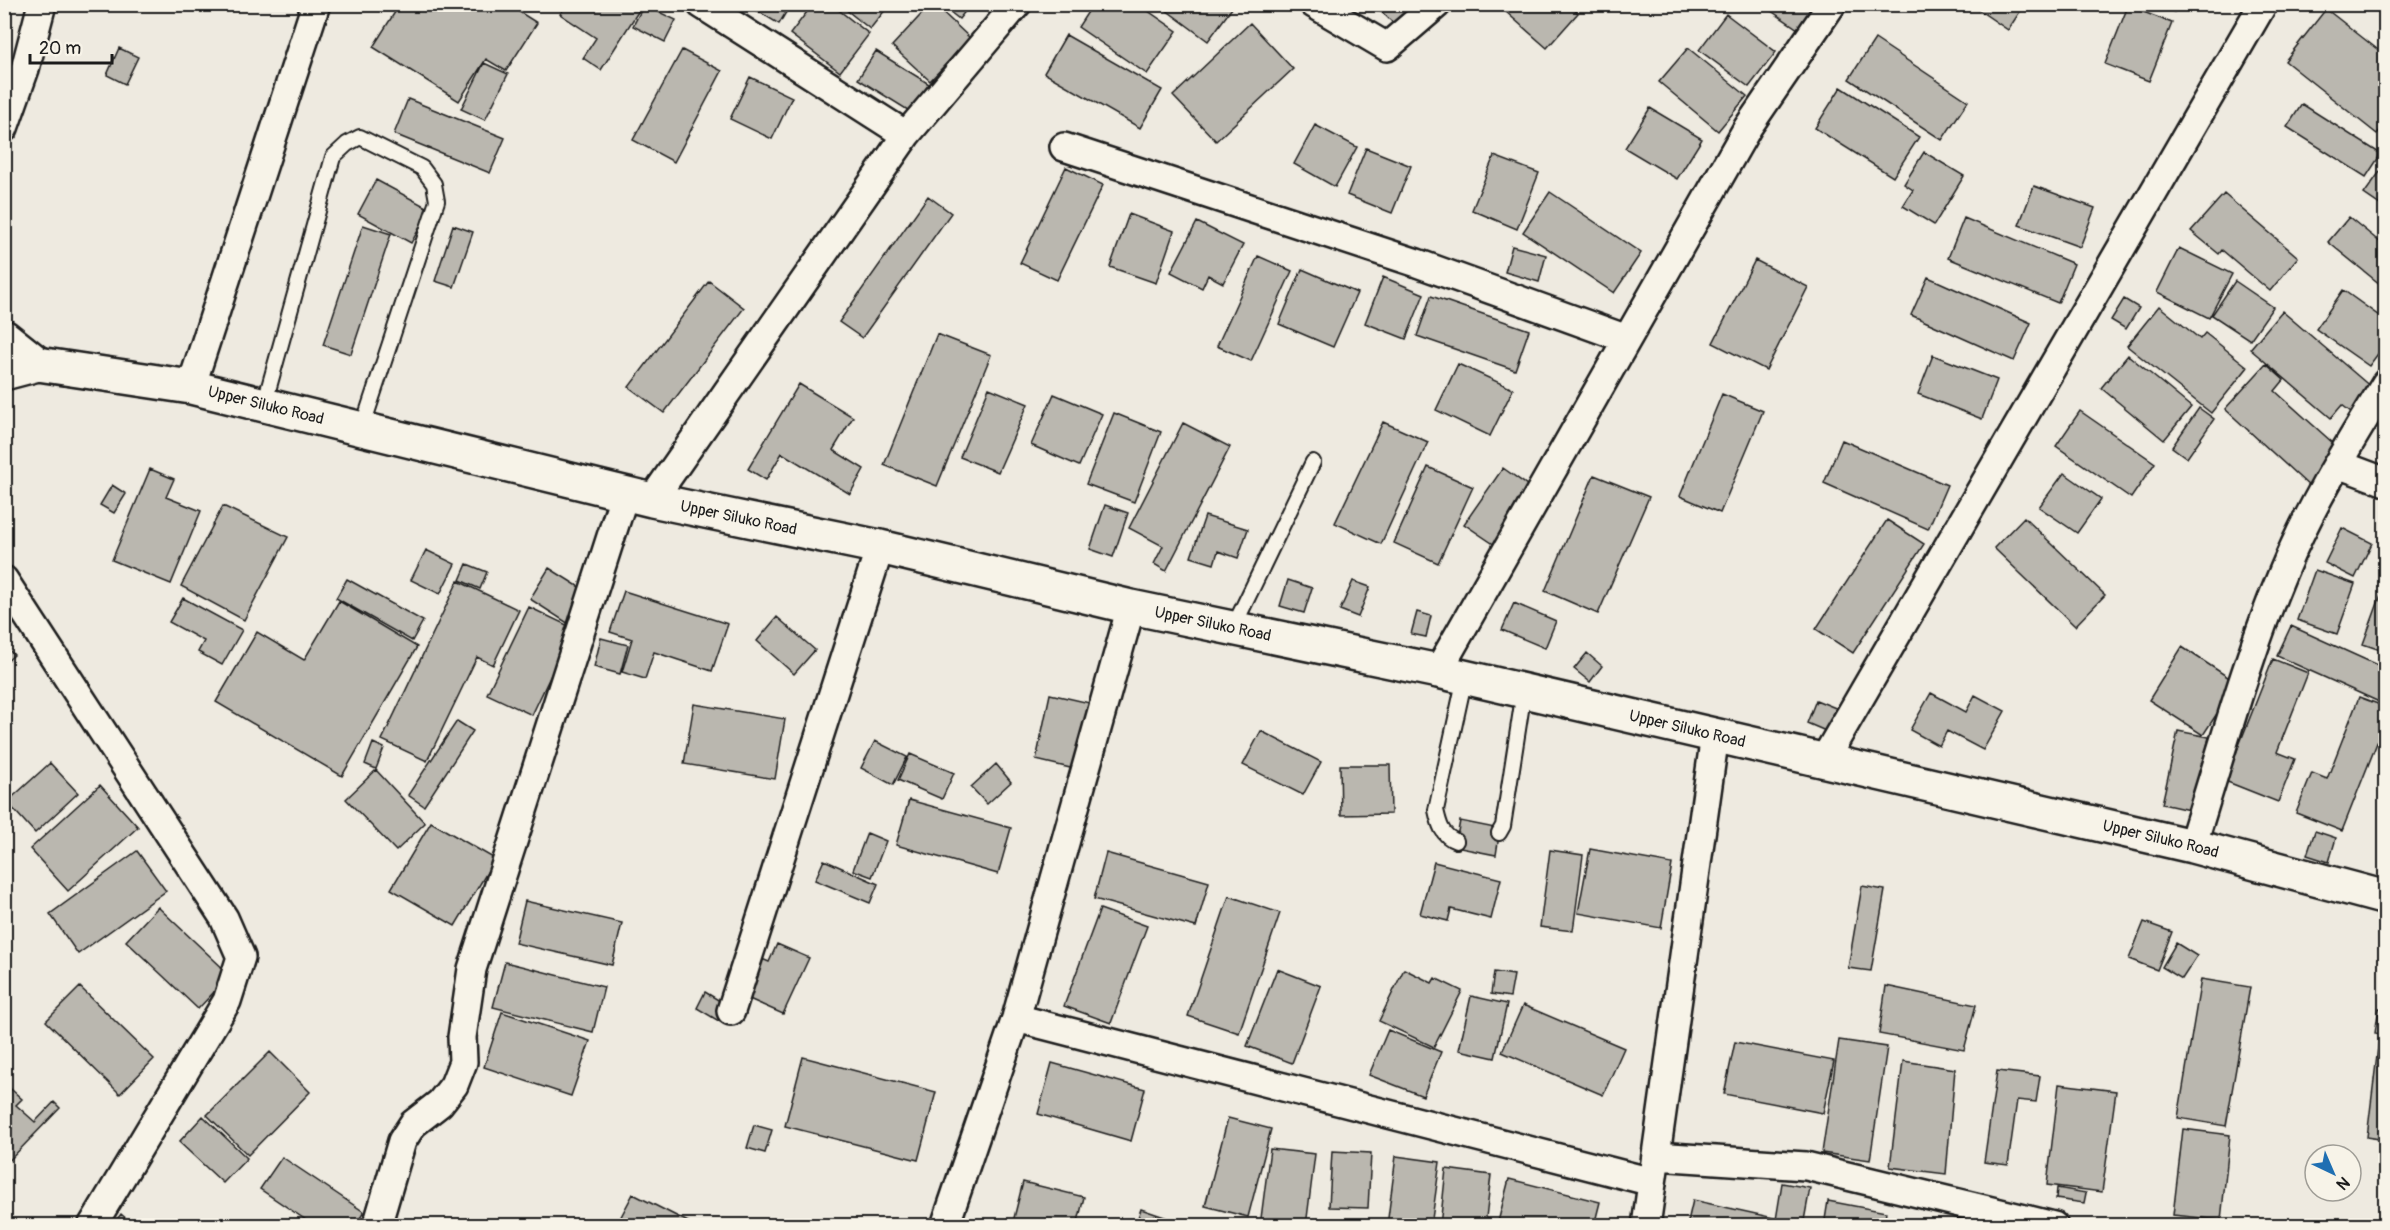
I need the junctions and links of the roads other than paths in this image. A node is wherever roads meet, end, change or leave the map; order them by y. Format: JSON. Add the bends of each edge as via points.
{"nodes":[{"id":1,"x":42,"y":4,"type":"edge"},
{"id":2,"x":316,"y":4,"type":"edge"},
{"id":3,"x":701,"y":4,"type":"edge"},
{"id":4,"x":1017,"y":4,"type":"edge"},
{"id":5,"x":1314,"y":4,"type":"edge"},
{"id":6,"x":1437,"y":4,"type":"edge"},
{"id":7,"x":1832,"y":4,"type":"edge"},
{"id":8,"x":2264,"y":4,"type":"edge"},
{"id":9,"x":4,"y":128,"type":"edge"},
{"id":10,"x":906,"y":135,"type":"junction"},
{"id":11,"x":1064,"y":147,"type":"dead end"},
{"id":12,"x":4,"y":337,"type":"edge"},
{"id":13,"x":1627,"y":339,"type":"junction"},
{"id":14,"x":38,"y":364,"type":"junction"},
{"id":15,"x":4,"y":373,"type":"edge"},
{"id":16,"x":2385,"y":383,"type":"edge"},
{"id":17,"x":191,"y":387,"type":"junction"},
{"id":18,"x":264,"y":405,"type":"junction"},
{"id":19,"x":362,"y":428,"type":"junction"},
{"id":20,"x":1313,"y":462,"type":"dead end"},
{"id":21,"x":2338,"y":465,"type":"junction"},
{"id":22,"x":2385,"y":482,"type":"edge"},
{"id":23,"x":638,"y":496,"type":"junction"},
{"id":24,"x":880,"y":547,"type":"junction"},
{"id":25,"x":4,"y":580,"type":"edge"},
{"id":26,"x":1131,"y":607,"type":"junction"},
{"id":27,"x":1233,"y":628,"type":"junction"},
{"id":28,"x":1451,"y":674,"type":"junction"},
{"id":29,"x":1524,"y":691,"type":"junction"},
{"id":30,"x":1715,"y":735,"type":"junction"},
{"id":31,"x":1824,"y":760,"type":"junction"},
{"id":32,"x":1499,"y":833,"type":"dead end"},
{"id":33,"x":1456,"y":841,"type":"dead end"},
{"id":34,"x":2192,"y":846,"type":"junction"},
{"id":35,"x":2385,"y":898,"type":"edge"},
{"id":36,"x":731,"y":1011,"type":"dead end"},
{"id":37,"x":1016,"y":1018,"type":"junction"},
{"id":38,"x":1656,"y":1156,"type":"junction"},
{"id":39,"x":1652,"y":1182,"type":"junction"},
{"id":40,"x":92,"y":1226,"type":"edge"},
{"id":41,"x":377,"y":1226,"type":"edge"},
{"id":42,"x":945,"y":1226,"type":"edge"},
{"id":43,"x":1646,"y":1226,"type":"edge"},
{"id":44,"x":2054,"y":1226,"type":"edge"}],
"edges":[{"from":1,"to":9,"type":"street"},
{"from":2,"to":17,"type":"street"},
{"from":3,"to":10,"type":"street"},
{"from":4,"to":10,"type":"street"},
{"from":5,"to":6,"type":"street","via":[[1387,47]]},
{"from":7,"to":13,"type":"street","via":[[1748,127]]},
{"from":8,"to":31,"type":"street"},
{"from":10,"to":23,"type":"street"},
{"from":11,"to":13,"type":"street","via":[[1417,263]]},
{"from":12,"to":14,"type":"main road","name":"Upper Siluko Road"},
{"from":13,"to":28,"type":"street"},
{"from":14,"to":15,"type":"main road","name":"Upper Siluko Road"},
{"from":14,"to":17,"type":"main road","name":"Upper Siluko Road"},
{"from":16,"to":21,"type":"street"},
{"from":17,"to":18,"type":"main road","name":"Upper Siluko Road"},
{"from":18,"to":19,"type":"main road","name":"Upper Siluko Road"},
{"from":18,"to":19,"type":"lane","via":[[333,157],[360,137],[422,168],[434,184],[437,201]]},
{"from":19,"to":23,"type":"main road","name":"Upper Siluko Road"},
{"from":20,"to":27,"type":"lane"},
{"from":21,"to":22,"type":"street"},
{"from":21,"to":34,"type":"street","via":[[2308,516],[2265,616]]},
{"from":23,"to":24,"type":"main road","name":"Upper Siluko Road"},
{"from":23,"to":41,"type":"street","via":[[472,969],[462,1037],[463,1062],[440,1103],[413,1124],[402,1141]]},
{"from":24,"to":26,"type":"main road","name":"Upper Siluko Road"},
{"from":24,"to":36,"type":"street"},
{"from":25,"to":40,"type":"street","via":[[224,918],[241,957],[227,1001]]},
{"from":26,"to":27,"type":"main road","name":"Upper Siluko Road"},
{"from":26,"to":37,"type":"street"},
{"from":27,"to":28,"type":"main road","name":"Upper Siluko Road"},
{"from":28,"to":29,"type":"main road","name":"Upper Siluko Road"},
{"from":28,"to":33,"type":"lane","via":[[1436,810],[1439,827]]},
{"from":29,"to":30,"type":"main road","name":"Upper Siluko Road"},
{"from":29,"to":32,"type":"lane"},
{"from":30,"to":31,"type":"main road","name":"Upper Siluko Road"},
{"from":30,"to":38,"type":"street"},
{"from":31,"to":34,"type":"main road","name":"Upper Siluko Road"},
{"from":34,"to":35,"type":"main road","name":"Upper Siluko Road"},
{"from":37,"to":39,"type":"street"},
{"from":37,"to":42,"type":"street"},
{"from":38,"to":39,"type":"street"},
{"from":38,"to":44,"type":"street","via":[[1806,1166]]},
{"from":39,"to":43,"type":"street"}]}
